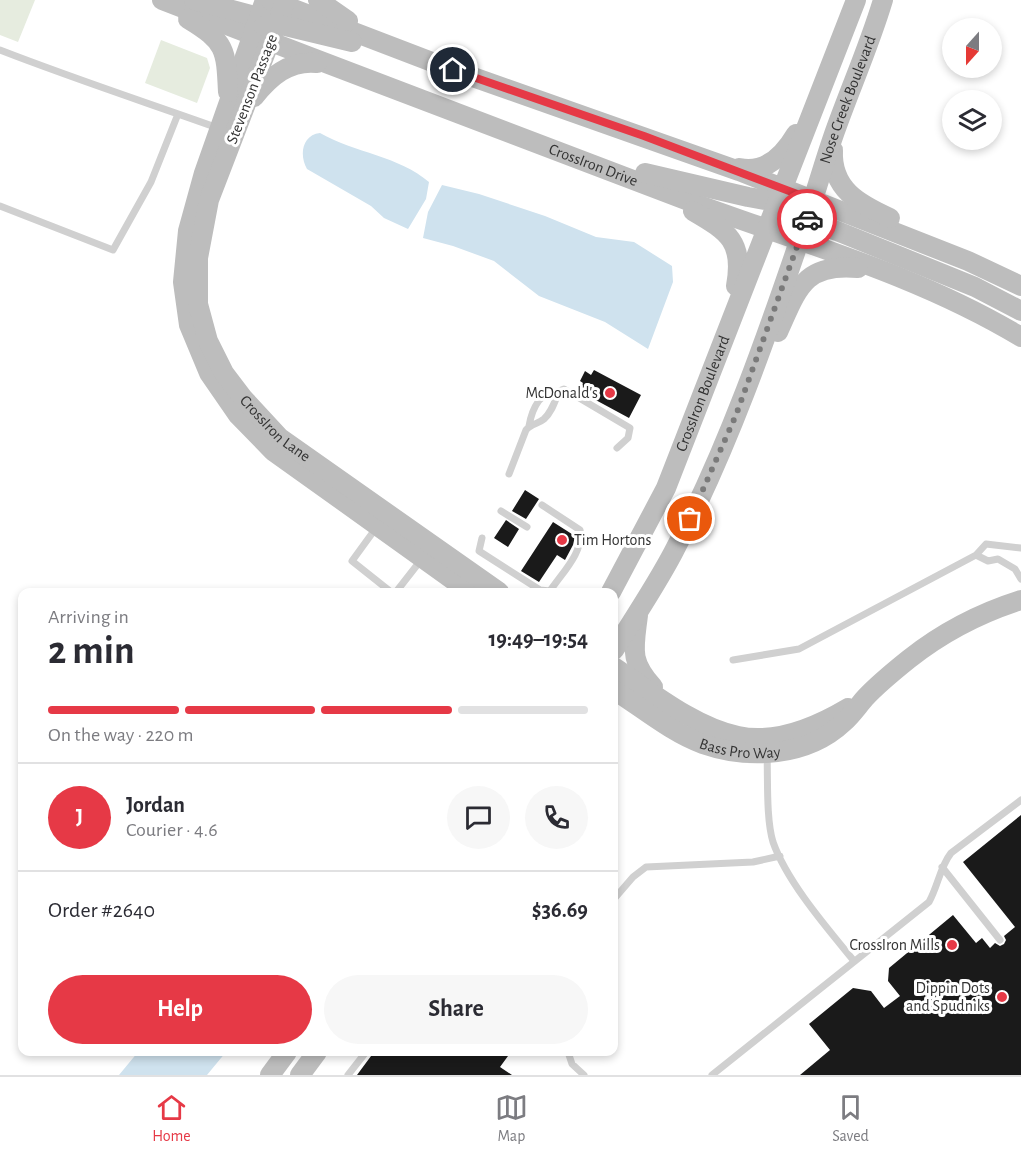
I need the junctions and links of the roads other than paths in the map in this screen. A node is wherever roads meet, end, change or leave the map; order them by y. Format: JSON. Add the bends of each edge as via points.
{"nodes":[{"id":1,"x":160,"y":0,"type":"edge"},
{"id":2,"x":194,"y":0,"type":"edge"},
{"id":3,"x":318,"y":0,"type":"edge"},
{"id":4,"x":856,"y":0,"type":"edge"},
{"id":5,"x":883,"y":0,"type":"edge"},
{"id":6,"x":270,"y":15,"type":"edge"},
{"id":7,"x":383,"y":43,"type":"junction"},
{"id":8,"x":0,"y":50,"type":"edge"},
{"id":9,"x":324,"y":63,"type":"junction"},
{"id":10,"x":436,"y":63,"type":"junction"},
{"id":11,"x":823,"y":88,"type":"junction"},
{"id":12,"x":236,"y":105,"type":"junction"},
{"id":13,"x":178,"y":114,"type":"junction"},
{"id":14,"x":227,"y":131,"type":"junction"},
{"id":15,"x":833,"y":136,"type":"junction"},
{"id":16,"x":558,"y":151,"type":"junction"},
{"id":17,"x":724,"y":165,"type":"junction"},
{"id":18,"x":211,"y":175,"type":"joint"},
{"id":19,"x":628,"y":178,"type":"junction"},
{"id":20,"x":780,"y":196,"type":"junction"},
{"id":21,"x":813,"y":200,"type":"junction"},
{"id":22,"x":0,"y":206,"type":"edge"},
{"id":23,"x":767,"y":230,"type":"junction"},
{"id":24,"x":802,"y":232,"type":"junction"},
{"id":25,"x":897,"y":276,"type":"junction"},
{"id":26,"x":1021,"y":278,"type":"edge"},
{"id":27,"x":1021,"y":286,"type":"edge"},
{"id":28,"x":1021,"y":311,"type":"edge"},
{"id":29,"x":735,"y":313,"type":"junction"},
{"id":30,"x":1021,"y":337,"type":"edge"},
{"id":31,"x":559,"y":391,"type":"junction"},
{"id":32,"x":529,"y":426,"type":"junction"},
{"id":33,"x":617,"y":448,"type":"dead end"},
{"id":34,"x":509,"y":474,"type":"dead end"},
{"id":35,"x":698,"y":503,"type":"junction"},
{"id":36,"x":542,"y":505,"type":"dead end"},
{"id":37,"x":501,"y":510,"type":"dead end"},
{"id":38,"x":382,"y":520,"type":"junction"},
{"id":39,"x":527,"y":527,"type":"dead end"},
{"id":40,"x":482,"y":538,"type":"dead end"},
{"id":41,"x":1021,"y":548,"type":"edge"},
{"id":42,"x":427,"y":552,"type":"junction"},
{"id":43,"x":976,"y":555,"type":"junction"},
{"id":44,"x":622,"y":574,"type":"junction"},
{"id":45,"x":1021,"y":579,"type":"edge"},
{"id":46,"x":386,"y":588,"type":"edge"},
{"id":47,"x":399,"y":588,"type":"edge"},
{"id":48,"x":466,"y":588,"type":"edge"},
{"id":49,"x":492,"y":588,"type":"edge"},
{"id":50,"x":537,"y":588,"type":"edge"},
{"id":51,"x":552,"y":588,"type":"edge"},
{"id":52,"x":609,"y":588,"type":"edge"},
{"id":53,"x":613,"y":588,"type":"edge"},
{"id":54,"x":1021,"y":600,"type":"edge"},
{"id":55,"x":639,"y":611,"type":"junction"},
{"id":56,"x":618,"y":644,"type":"edge"},
{"id":57,"x":733,"y":660,"type":"dead end"},
{"id":58,"x":618,"y":671,"type":"edge"},
{"id":59,"x":618,"y":692,"type":"edge"},
{"id":60,"x":865,"y":698,"type":"junction"},
{"id":61,"x":618,"y":707,"type":"edge"},
{"id":62,"x":661,"y":709,"type":"junction"},
{"id":63,"x":767,"y":754,"type":"junction"},
{"id":64,"x":1021,"y":800,"type":"edge"},
{"id":65,"x":780,"y":856,"type":"junction"},
{"id":66,"x":942,"y":867,"type":"junction"},
{"id":67,"x":618,"y":894,"type":"edge"},
{"id":68,"x":1000,"y":940,"type":"dead end"},
{"id":69,"x":854,"y":961,"type":"junction"},
{"id":70,"x":284,"y":1056,"type":"edge"},
{"id":71,"x":314,"y":1056,"type":"edge"},
{"id":72,"x":363,"y":1056,"type":"edge"},
{"id":73,"x":569,"y":1056,"type":"edge"},
{"id":74,"x":270,"y":1075,"type":"edge"},
{"id":75,"x":300,"y":1075,"type":"edge"},
{"id":76,"x":348,"y":1075,"type":"edge"},
{"id":77,"x":584,"y":1075,"type":"edge"},
{"id":78,"x":712,"y":1075,"type":"edge"}],
"edges":[{"from":1,"to":6,"type":"main road","name":"CrossIron Drive"},
{"from":1,"to":12,"type":"main road","via":[[204,28],[222,46]]},
{"from":2,"to":6,"type":"main road"},
{"from":3,"to":7,"type":"main road"},
{"from":4,"to":11,"type":"main road","name":"Nose Creek Boulevard"},
{"from":5,"to":15,"type":"main road","name":"Nose Creek Boulevard"},
{"from":6,"to":7,"type":"main road","name":"CrossIron Drive"},
{"from":6,"to":9,"type":"main road","name":"CrossIron Drive"},
{"from":6,"to":10,"type":"main road"},
{"from":6,"to":12,"type":"main road","name":"Stevenson Passage"},
{"from":7,"to":10,"type":"main road","name":"CrossIron Drive"},
{"from":8,"to":13,"type":"lane"},
{"from":9,"to":12,"type":"main road","via":[[308,62],[283,69]]},
{"from":9,"to":16,"type":"main road","name":"CrossIron Drive"},
{"from":10,"to":17,"type":"main road","name":"CrossIron Drive"},
{"from":11,"to":17,"type":"main road","via":[[791,143],[772,163],[755,170]]},
{"from":11,"to":20,"type":"main road","name":"Nose Creek Boulevard"},
{"from":12,"to":14,"type":"main road","name":"Stevenson Passage"},
{"from":13,"to":14,"type":"lane"},
{"from":13,"to":22,"type":"lane","via":[[151,182],[113,250]]},
{"from":14,"to":18,"type":"main road","name":"Stevenson Passage"},
{"from":15,"to":21,"type":"main road","name":"Nose Creek Boulevard"},
{"from":15,"to":26,"type":"main road","via":[[835,176],[853,198]]},
{"from":16,"to":19,"type":"main road","name":"CrossIron Drive"},
{"from":16,"to":20,"type":"main road","via":[[619,168]]},
{"from":17,"to":20,"type":"main road","name":"CrossIron Drive"},
{"from":18,"to":38,"type":"main road","name":"CrossIron Lane","via":[[198,258],[198,304],[208,340],[224,372],[280,438]]},
{"from":19,"to":23,"type":"main road","name":"CrossIron Drive"},
{"from":19,"to":29,"type":"main road","via":[[704,218],[731,240],[739,261]]},
{"from":20,"to":21,"type":"main road","via":[[802,204]]},
{"from":20,"to":23,"type":"main road","name":"CrossIron Boulevard"},
{"from":21,"to":24,"type":"main road"},
{"from":21,"to":27,"type":"main road"},
{"from":23,"to":24,"type":"main road","name":"CrossIron Drive"},
{"from":23,"to":29,"type":"main road","name":"CrossIron Boulevard"},
{"from":24,"to":25,"type":"main road","name":"CrossIron Drive"},
{"from":24,"to":28,"type":"main road","via":[[820,225],[837,231],[975,287]]},
{"from":24,"to":35,"type":"main road","via":[[736,415]]},
{"from":25,"to":30,"type":"main road","name":"CrossIron Drive","via":[[984,315]]},
{"from":25,"to":35,"type":"main road","via":[[837,266],[819,271],[803,284]]},
{"from":29,"to":44,"type":"main road","name":"CrossIron Boulevard","via":[[666,488]]},
{"from":31,"to":32,"type":"lane","via":[[544,418]]},
{"from":31,"to":32,"type":"lane","via":[[546,393],[538,401]]},
{"from":31,"to":33,"type":"lane","via":[[564,389],[630,428],[628,438]]},
{"from":32,"to":34,"type":"lane"},
{"from":35,"to":55,"type":"main road"},
{"from":36,"to":51,"type":"lane","via":[[574,525],[581,536],[579,548]]},
{"from":37,"to":39,"type":"lane"},
{"from":38,"to":42,"type":"main road","name":"CrossIron Lane"},
{"from":38,"to":46,"type":"lane","via":[[352,561]]},
{"from":40,"to":50,"type":"lane","via":[[479,551]]},
{"from":41,"to":43,"type":"lane","via":[[986,544]]},
{"from":42,"to":47,"type":"lane"},
{"from":42,"to":48,"type":"main road","name":"CrossIron Lane"},
{"from":42,"to":49,"type":"main road","name":"CrossIron Lane"},
{"from":43,"to":45,"type":"lane","via":[[1016,568]]},
{"from":43,"to":57,"type":"lane","via":[[799,649]]},
{"from":44,"to":52,"type":"main road"},
{"from":44,"to":53,"type":"main road","name":"CrossIron Boulevard"},
{"from":54,"to":60,"type":"main road","name":"Bass Pro Way","via":[[958,626],[910,659]]},
{"from":55,"to":56,"type":"main road"},
{"from":55,"to":62,"type":"main road","via":[[636,660]]},
{"from":58,"to":62,"type":"main road","name":"Bass Pro Way"},
{"from":59,"to":62,"type":"main road","name":"Bass Pro Way"},
{"from":60,"to":62,"type":"main road","name":"Bass Pro Way","via":[[826,720],[772,737],[740,737]]},
{"from":60,"to":63,"type":"main road","name":"Bass Pro Way","via":[[832,732],[800,746]]},
{"from":61,"to":62,"type":"main road"},
{"from":62,"to":63,"type":"main road","name":"Bass Pro Way","via":[[700,743],[736,752]]},
{"from":63,"to":65,"type":"lane","via":[[772,840]]},
{"from":64,"to":66,"type":"lane","via":[[951,853]]},
{"from":65,"to":67,"type":"lane","via":[[753,862],[646,867]]},
{"from":65,"to":69,"type":"lane","via":[[808,901]]},
{"from":66,"to":68,"type":"lane"},
{"from":66,"to":69,"type":"lane","via":[[929,902]]},
{"from":69,"to":78,"type":"lane"},
{"from":70,"to":74,"type":"main road"},
{"from":71,"to":75,"type":"main road"},
{"from":72,"to":76,"type":"lane"},
{"from":73,"to":77,"type":"lane"}]}
